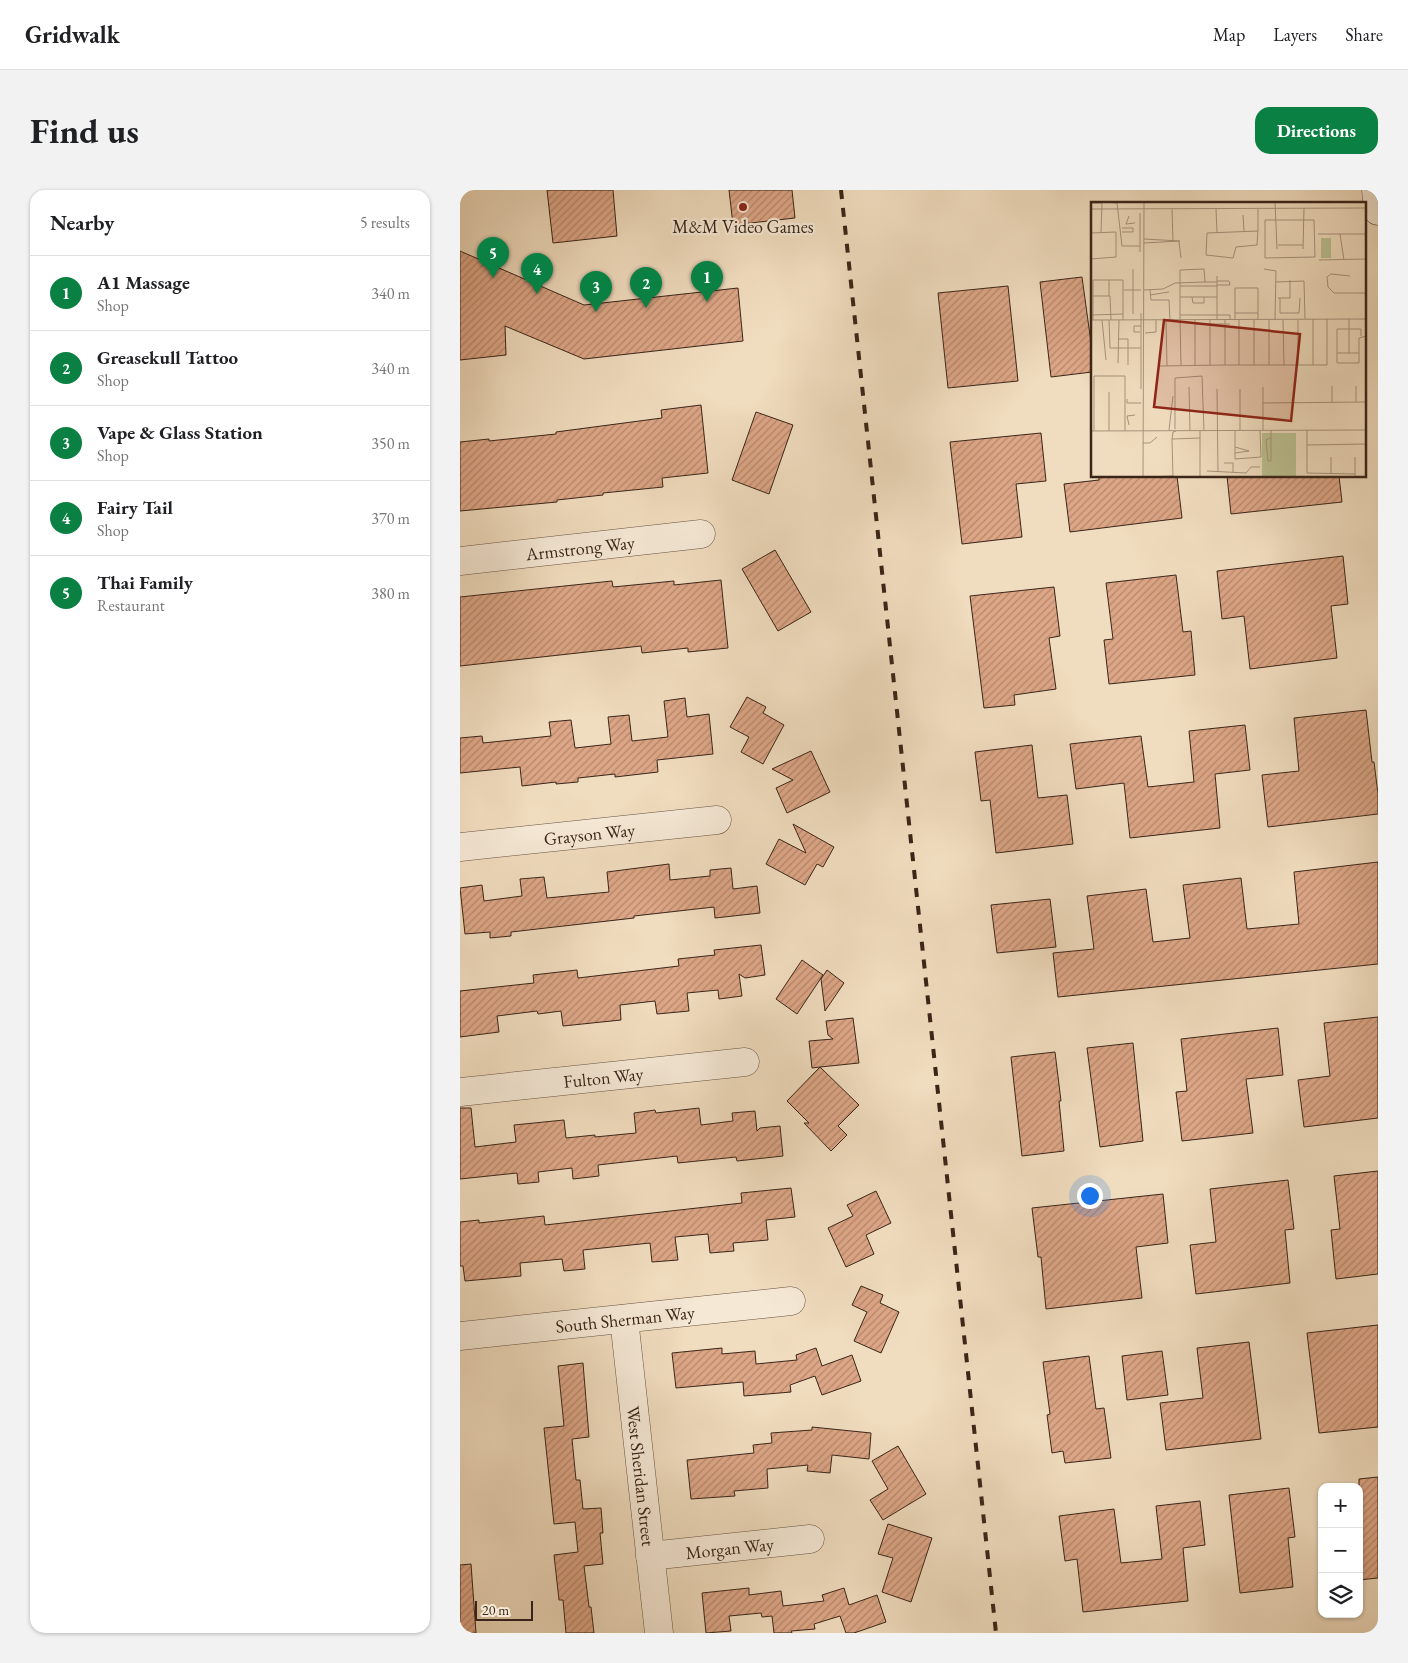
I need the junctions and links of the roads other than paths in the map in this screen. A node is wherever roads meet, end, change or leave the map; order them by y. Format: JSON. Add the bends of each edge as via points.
{"nodes":[{"id":1,"x":1376,"y":190,"type":"edge"},
{"id":2,"x":1378,"y":211,"type":"edge"},
{"id":3,"x":701,"y":534,"type":"dead end"},
{"id":4,"x":460,"y":561,"type":"edge"},
{"id":5,"x":717,"y":820,"type":"dead end"},
{"id":6,"x":460,"y":847,"type":"edge"},
{"id":7,"x":745,"y":1062,"type":"dead end"},
{"id":8,"x":460,"y":1092,"type":"edge"},
{"id":9,"x":790,"y":1301,"type":"dead end"},
{"id":10,"x":624,"y":1319,"type":"junction"},
{"id":11,"x":460,"y":1336,"type":"edge"},
{"id":12,"x":810,"y":1539,"type":"dead end"},
{"id":13,"x":650,"y":1556,"type":"junction"},
{"id":14,"x":659,"y":1633,"type":"edge"}],
"edges":[{"from":1,"to":2,"type":"street"},
{"from":3,"to":4,"type":"street","name":"Armstrong Way"},
{"from":5,"to":6,"type":"street","name":"Grayson Way"},
{"from":7,"to":8,"type":"street","name":"Fulton Way"},
{"from":9,"to":10,"type":"street","name":"South Sherman Way"},
{"from":10,"to":11,"type":"street","name":"South Sherman Way"},
{"from":10,"to":13,"type":"street","name":"West Sheridan Street"},
{"from":12,"to":13,"type":"street","name":"Morgan Way"},
{"from":13,"to":14,"type":"street","name":"West Sheridan Street"}]}
